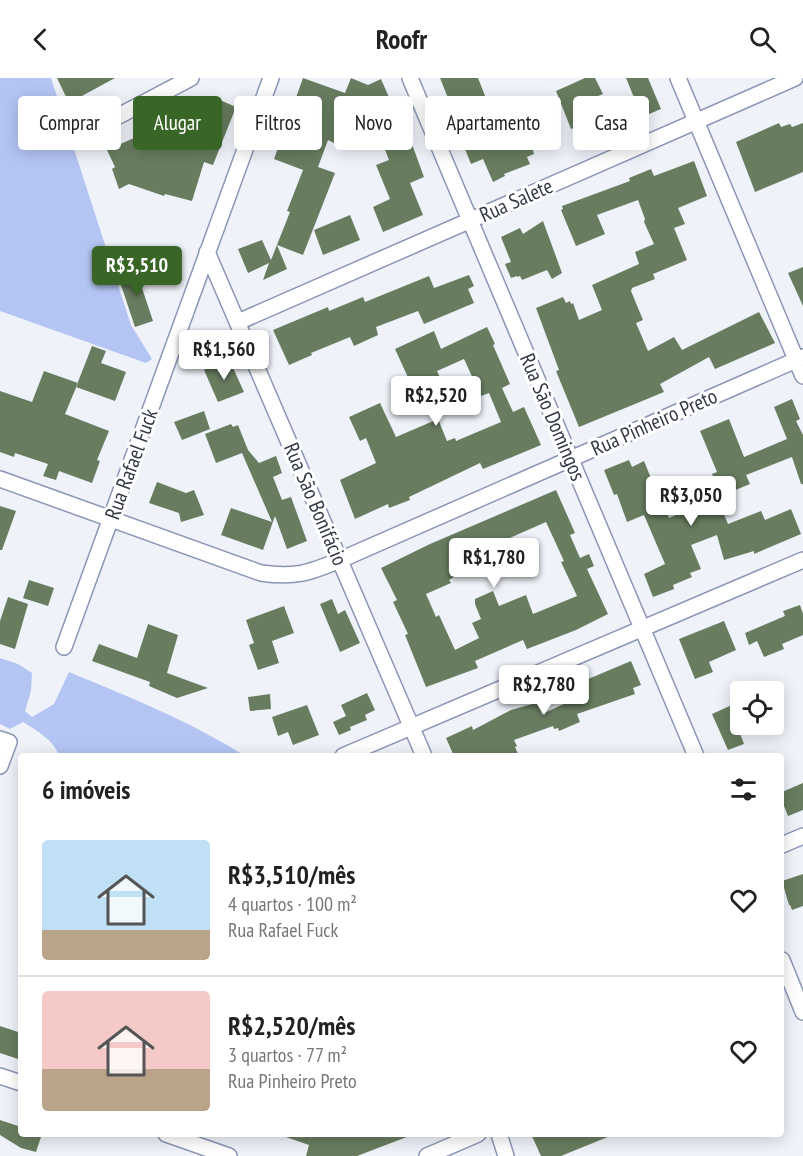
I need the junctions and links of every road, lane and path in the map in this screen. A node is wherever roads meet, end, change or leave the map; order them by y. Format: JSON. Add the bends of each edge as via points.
{"nodes":[{"id":1,"x":191,"y":78,"type":"edge"},
{"id":2,"x":271,"y":78,"type":"edge"},
{"id":3,"x":410,"y":78,"type":"edge"},
{"id":4,"x":678,"y":78,"type":"edge"},
{"id":5,"x":795,"y":78,"type":"edge"},
{"id":6,"x":121,"y":115,"type":"edge"},
{"id":7,"x":696,"y":121,"type":"junction"},
{"id":8,"x":470,"y":220,"type":"junction"},
{"id":9,"x":207,"y":252,"type":"junction"},
{"id":10,"x":238,"y":322,"type":"junction"},
{"id":11,"x":800,"y":358,"type":"edge"},
{"id":12,"x":803,"y":376,"type":"edge"},
{"id":13,"x":570,"y":459,"type":"junction"},
{"id":14,"x":0,"y":479,"type":"edge"},
{"id":15,"x":111,"y":519,"type":"junction"},
{"id":16,"x":340,"y":560,"type":"junction"},
{"id":17,"x":803,"y":560,"type":"edge"},
{"id":18,"x":642,"y":628,"type":"junction"},
{"id":19,"x":64,"y":647,"type":"dead end"},
{"id":20,"x":412,"y":726,"type":"junction"},
{"id":21,"x":0,"y":739,"type":"edge"},
{"id":22,"x":350,"y":753,"type":"edge"},
{"id":23,"x":423,"y":753,"type":"edge"},
{"id":24,"x":695,"y":753,"type":"edge"},
{"id":25,"x":0,"y":766,"type":"edge"},
{"id":26,"x":803,"y":836,"type":"edge"},
{"id":27,"x":784,"y":844,"type":"edge"},
{"id":28,"x":784,"y":965,"type":"edge"},
{"id":29,"x":803,"y":1012,"type":"edge"},
{"id":30,"x":0,"y":1076,"type":"edge"},
{"id":31,"x":18,"y":1082,"type":"edge"},
{"id":32,"x":175,"y":1137,"type":"edge"},
{"id":33,"x":471,"y":1137,"type":"edge"},
{"id":34,"x":500,"y":1137,"type":"edge"},
{"id":35,"x":229,"y":1156,"type":"edge"},
{"id":36,"x":427,"y":1156,"type":"edge"},
{"id":37,"x":506,"y":1156,"type":"edge"}],
"edges":[{"from":1,"to":6,"type":"street"},
{"from":2,"to":9,"type":"street","name":"Rua Rafael Fuck"},
{"from":3,"to":8,"type":"street","name":"Rua São Domingos"},
{"from":4,"to":7,"type":"street"},
{"from":5,"to":7,"type":"street","name":"Rua Salete"},
{"from":7,"to":8,"type":"street","name":"Rua Salete"},
{"from":7,"to":11,"type":"street"},
{"from":8,"to":10,"type":"street","name":"Rua Salete"},
{"from":8,"to":13,"type":"street","name":"Rua São Domingos"},
{"from":9,"to":10,"type":"street","name":"Rua São Bonifácio"},
{"from":9,"to":15,"type":"street","name":"Rua Rafael Fuck"},
{"from":10,"to":16,"type":"street","name":"Rua São Bonifácio"},
{"from":11,"to":12,"type":"street"},
{"from":11,"to":13,"type":"street","name":"Rua Pinheiro Preto"},
{"from":13,"to":16,"type":"street","name":"Rua Pinheiro Preto"},
{"from":13,"to":18,"type":"street","name":"Rua São Domingos"},
{"from":14,"to":15,"type":"street","name":"Rua Pinheiro Preto"},
{"from":15,"to":16,"type":"street","name":"Rua Pinheiro Preto","via":[[261,573],[299,575]]},
{"from":15,"to":19,"type":"street","name":"Rua Rafael Fuck"},
{"from":16,"to":20,"type":"street","name":"Rua São Bonifácio"},
{"from":17,"to":18,"type":"street"},
{"from":18,"to":20,"type":"street"},
{"from":18,"to":24,"type":"street","name":"Rua São Domingos"},
{"from":20,"to":22,"type":"street"},
{"from":20,"to":23,"type":"street","name":"Rua São Bonifácio"},
{"from":21,"to":25,"type":"street","via":[[9,742]]},
{"from":26,"to":27,"type":"street"},
{"from":28,"to":29,"type":"street"},
{"from":30,"to":31,"type":"street"},
{"from":32,"to":35,"type":"street"},
{"from":33,"to":36,"type":"street"},
{"from":34,"to":37,"type":"street"}]}
